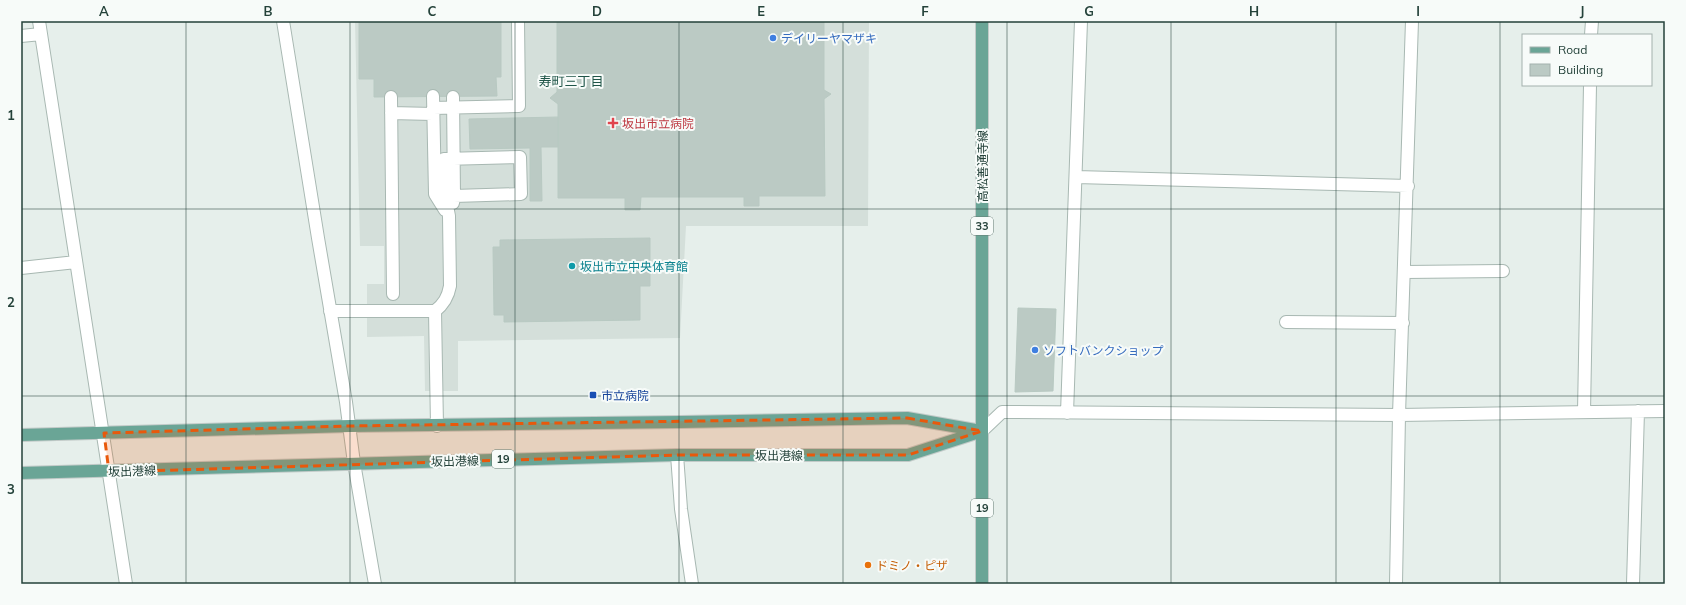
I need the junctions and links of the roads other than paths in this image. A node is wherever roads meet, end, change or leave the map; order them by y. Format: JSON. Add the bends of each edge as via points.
{"nodes":[{"id":1,"x":39,"y":21,"type":"edge"},
{"id":2,"x":283,"y":21,"type":"edge"},
{"id":3,"x":518,"y":21,"type":"edge"},
{"id":4,"x":982,"y":21,"type":"edge"},
{"id":5,"x":1081,"y":21,"type":"edge"},
{"id":6,"x":1412,"y":21,"type":"edge"},
{"id":7,"x":1592,"y":21,"type":"edge"},
{"id":8,"x":41,"y":34,"type":"junction"},
{"id":9,"x":1591,"y":34,"type":"edge"},
{"id":10,"x":21,"y":36,"type":"edge"},
{"id":11,"x":1590,"y":86,"type":"edge"},
{"id":12,"x":392,"y":97,"type":"dead end"},
{"id":13,"x":453,"y":102,"type":"junction"},
{"id":14,"x":433,"y":106,"type":"junction"},
{"id":15,"x":391,"y":113,"type":"junction"},
{"id":16,"x":453,"y":159,"type":"junction"},
{"id":17,"x":1076,"y":178,"type":"junction"},
{"id":18,"x":1408,"y":186,"type":"junction"},
{"id":19,"x":454,"y":196,"type":"junction"},
{"id":20,"x":450,"y":216,"type":"junction"},
{"id":21,"x":76,"y":262,"type":"junction"},
{"id":22,"x":21,"y":268,"type":"edge"},
{"id":23,"x":1503,"y":271,"type":"dead end"},
{"id":24,"x":1405,"y":272,"type":"junction"},
{"id":25,"x":393,"y":294,"type":"dead end"},
{"id":26,"x":330,"y":311,"type":"junction"},
{"id":27,"x":435,"y":311,"type":"junction"},
{"id":28,"x":1286,"y":322,"type":"dead end"},
{"id":29,"x":1403,"y":323,"type":"junction"},
{"id":30,"x":1638,"y":411,"type":"junction"},
{"id":31,"x":1665,"y":411,"type":"edge"},
{"id":32,"x":1584,"y":412,"type":"junction"},
{"id":33,"x":1068,"y":413,"type":"junction"},
{"id":34,"x":1399,"y":415,"type":"junction"},
{"id":35,"x":350,"y":426,"type":"junction"},
{"id":36,"x":437,"y":426,"type":"junction"},
{"id":37,"x":982,"y":431,"type":"junction"},
{"id":38,"x":104,"y":433,"type":"junction"},
{"id":39,"x":21,"y":435,"type":"edge"},
{"id":40,"x":678,"y":455,"type":"junction"},
{"id":41,"x":354,"y":463,"type":"junction"},
{"id":42,"x":109,"y":472,"type":"junction"},
{"id":43,"x":21,"y":473,"type":"edge"},
{"id":44,"x":126,"y":584,"type":"edge"},
{"id":45,"x":375,"y":584,"type":"edge"},
{"id":46,"x":692,"y":584,"type":"edge"},
{"id":47,"x":982,"y":584,"type":"edge"},
{"id":48,"x":1396,"y":584,"type":"edge"},
{"id":49,"x":1633,"y":584,"type":"edge"}],
"edges":[{"from":1,"to":8,"type":"street"},
{"from":2,"to":26,"type":"street"},
{"from":3,"to":13,"type":"street","via":[[519,106]]},
{"from":4,"to":37,"type":"main road","name":"高松善通寺線","number":"33"},
{"from":5,"to":17,"type":"street"},
{"from":6,"to":18,"type":"street"},
{"from":7,"to":9,"type":"street"},
{"from":8,"to":10,"type":"street"},
{"from":8,"to":21,"type":"street"},
{"from":11,"to":32,"type":"street"},
{"from":12,"to":15,"type":"street"},
{"from":13,"to":14,"type":"street"},
{"from":13,"to":16,"type":"street"},
{"from":14,"to":15,"type":"street"},
{"from":14,"to":20,"type":"street","via":[[435,194]]},
{"from":15,"to":25,"type":"street"},
{"from":16,"to":19,"type":"street"},
{"from":16,"to":19,"type":"street","via":[[520,157],[521,194]]},
{"from":16,"to":20,"type":"street","via":[[444,159],[445,196]]},
{"from":17,"to":18,"type":"street"},
{"from":17,"to":33,"type":"street"},
{"from":18,"to":24,"type":"street"},
{"from":19,"to":20,"type":"street"},
{"from":20,"to":27,"type":"street","via":[[450,286],[442,306]]},
{"from":21,"to":22,"type":"street"},
{"from":21,"to":38,"type":"street"},
{"from":23,"to":24,"type":"street"},
{"from":24,"to":29,"type":"street"},
{"from":26,"to":27,"type":"street"},
{"from":26,"to":35,"type":"street"},
{"from":27,"to":36,"type":"street"},
{"from":28,"to":29,"type":"street"},
{"from":29,"to":34,"type":"street"},
{"from":30,"to":31,"type":"street"},
{"from":30,"to":32,"type":"street"},
{"from":30,"to":49,"type":"street"},
{"from":32,"to":34,"type":"street"},
{"from":33,"to":34,"type":"street"},
{"from":33,"to":37,"type":"street","via":[[1002,412]]},
{"from":34,"to":48,"type":"street"},
{"from":35,"to":36,"type":"main road"},
{"from":35,"to":38,"type":"main road"},
{"from":35,"to":41,"type":"street"},
{"from":36,"to":37,"type":"main road","via":[[907,418]]},
{"from":37,"to":40,"type":"main road","name":"坂出港線","number":"19","via":[[908,455]]},
{"from":37,"to":47,"type":"main road","number":"19"},
{"from":38,"to":39,"type":"main road"},
{"from":38,"to":42,"type":"street"},
{"from":40,"to":41,"type":"main road","name":"坂出港線","number":"19"},
{"from":40,"to":46,"type":"street","via":[[681,509]]},
{"from":41,"to":42,"type":"main road","name":"坂出港線","number":"19"},
{"from":41,"to":45,"type":"street"},
{"from":42,"to":43,"type":"main road","name":"坂出港線","number":"19"},
{"from":42,"to":44,"type":"street"}]}
